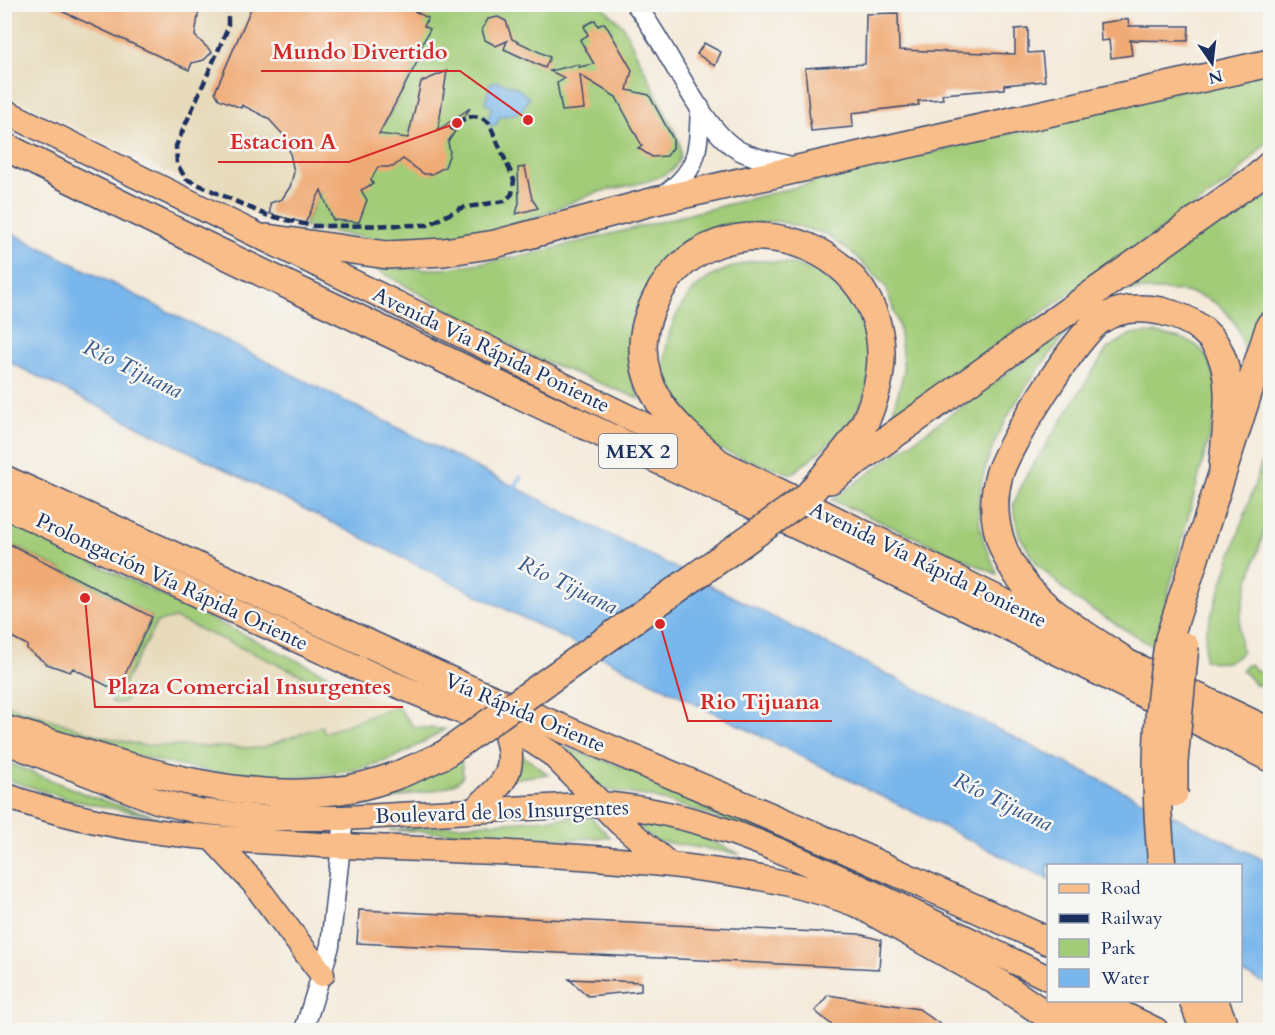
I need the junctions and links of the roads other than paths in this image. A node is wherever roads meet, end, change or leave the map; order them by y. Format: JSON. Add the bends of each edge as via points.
{"nodes":[{"id":1,"x":635,"y":4,"type":"edge"},
{"id":2,"x":1270,"y":63,"type":"edge"},
{"id":3,"x":700,"y":107,"type":"junction"},
{"id":4,"x":4,"y":111,"type":"edge"},
{"id":5,"x":4,"y":133,"type":"edge"},
{"id":6,"x":4,"y":146,"type":"edge"},
{"id":7,"x":1270,"y":165,"type":"edge"},
{"id":8,"x":49,"y":168,"type":"junction"},
{"id":9,"x":803,"y":169,"type":"junction"},
{"id":10,"x":655,"y":201,"type":"junction"},
{"id":11,"x":267,"y":238,"type":"junction"},
{"id":12,"x":1270,"y":325,"type":"edge"},
{"id":13,"x":1270,"y":382,"type":"edge"},
{"id":14,"x":720,"y":464,"type":"junction"},
{"id":15,"x":1222,"y":466,"type":"junction"},
{"id":16,"x":4,"y":479,"type":"edge"},
{"id":17,"x":4,"y":490,"type":"edge"},
{"id":18,"x":33,"y":494,"type":"junction"},
{"id":19,"x":807,"y":497,"type":"junction"},
{"id":20,"x":4,"y":506,"type":"edge"},
{"id":21,"x":1177,"y":642,"type":"junction"},
{"id":22,"x":1122,"y":659,"type":"junction"},
{"id":23,"x":503,"y":727,"type":"junction"},
{"id":24,"x":4,"y":729,"type":"edge"},
{"id":25,"x":1270,"y":730,"type":"edge"},
{"id":26,"x":4,"y":741,"type":"edge"},
{"id":27,"x":1270,"y":758,"type":"edge"},
{"id":28,"x":4,"y":795,"type":"edge"},
{"id":29,"x":601,"y":804,"type":"junction"},
{"id":30,"x":476,"y":809,"type":"junction"},
{"id":31,"x":344,"y":818,"type":"junction"},
{"id":32,"x":213,"y":839,"type":"junction"},
{"id":33,"x":343,"y":846,"type":"junction"},
{"id":34,"x":1162,"y":864,"type":"edge"},
{"id":35,"x":1180,"y":864,"type":"edge"},
{"id":36,"x":670,"y":865,"type":"junction"},
{"id":37,"x":864,"y":907,"type":"junction"},
{"id":38,"x":1047,"y":941,"type":"edge"},
{"id":39,"x":322,"y":974,"type":"junction"},
{"id":40,"x":1047,"y":978,"type":"edge"},
{"id":41,"x":1047,"y":994,"type":"edge"},
{"id":42,"x":1065,"y":1002,"type":"edge"},
{"id":43,"x":1098,"y":1002,"type":"edge"},
{"id":44,"x":1183,"y":1002,"type":"edge"},
{"id":45,"x":1193,"y":1002,"type":"edge"},
{"id":46,"x":1215,"y":1002,"type":"edge"},
{"id":47,"x":304,"y":1030,"type":"edge"},
{"id":48,"x":1069,"y":1030,"type":"edge"},
{"id":49,"x":1122,"y":1030,"type":"edge"},
{"id":50,"x":1156,"y":1030,"type":"edge"},
{"id":51,"x":1203,"y":1030,"type":"edge"},
{"id":52,"x":1226,"y":1030,"type":"edge"},
{"id":53,"x":1239,"y":1030,"type":"edge"}],
"edges":[{"from":1,"to":3,"type":"street"},
{"from":2,"to":9,"type":"highway"},
{"from":3,"to":9,"type":"street","via":[[725,139],[740,151]]},
{"from":3,"to":10,"type":"street","via":[[697,156],[691,171]]},
{"from":4,"to":11,"type":"main road","name":"Avenida Vía Rápida Poniente"},
{"from":5,"to":8,"type":"highway","via":[[40,153]]},
{"from":6,"to":8,"type":"highway","name":"Avenida Vía Rápida Poniente","number":"MEX 2"},
{"from":7,"to":19,"type":"highway"},
{"from":8,"to":27,"type":"highway","name":"Avenida Vía Rápida Poniente","number":"MEX 2","via":[[849,551]]},
{"from":9,"to":10,"type":"highway"},
{"from":10,"to":11,"type":"highway","via":[[495,244],[444,252],[387,255]]},
{"from":11,"to":14,"type":"main road","name":"Avenida Vía Rápida Poniente"},
{"from":12,"to":15,"type":"highway"},
{"from":13,"to":21,"type":"highway"},
{"from":14,"to":19,"type":"highway","via":[[670,417],[651,385],[642,345],[654,302],[667,280],[685,262],[713,246],[743,238],[770,237],[816,249],[860,286],[876,322],[880,346],[878,373],[864,424]]},
{"from":14,"to":22,"type":"main road","name":"Avenida Vía Rápida Poniente"},
{"from":15,"to":21,"type":"highway"},
{"from":15,"to":22,"type":"highway","via":[[1228,376],[1221,351],[1191,320],[1147,308],[1124,310],[1100,320],[1075,348],[1021,428],[999,473],[994,499],[996,526],[1004,551],[1027,590],[1053,613]]},
{"from":16,"to":18,"type":"highway","name":"Vía Rápida Oriente"},
{"from":17,"to":18,"type":"highway"},
{"from":18,"to":38,"type":"highway","name":"Vía Rápida Oriente"},
{"from":19,"to":24,"type":"highway","bridge":true,"via":[[445,754],[408,771],[334,791],[258,792],[145,769]]},
{"from":20,"to":23,"type":"main road","name":"Prolongación Vía Rápida Oriente","via":[[389,682]]},
{"from":21,"to":34,"type":"highway","bridge":true,"via":[[1157,717],[1157,819]]},
{"from":21,"to":35,"type":"highway","bridge":true,"via":[[1174,762]]},
{"from":22,"to":25,"type":"main road","name":"Avenida Vía Rápida Poniente"},
{"from":23,"to":29,"type":"main road","name":"Prolongación Vía Rápida Oriente","via":[[552,754]]},
{"from":23,"to":30,"type":"main road","via":[[511,747],[509,772]]},
{"from":26,"to":31,"type":"main road","name":"Boulevard de los Insurgentes","via":[[110,784],[198,811],[264,818]]},
{"from":28,"to":32,"type":"main road","name":"Boulevard de los Insurgentes","via":[[106,824]]},
{"from":29,"to":30,"type":"main road","name":"Boulevard de los Insurgentes"},
{"from":29,"to":36,"type":"main road","name":"Prolongación Vía Rápida Oriente"},
{"from":29,"to":40,"type":"main road","name":"Boulevard de los Insurgentes","via":[[678,814],[760,841]]},
{"from":30,"to":31,"type":"main road","name":"Boulevard de los Insurgentes"},
{"from":31,"to":33,"type":"street"},
{"from":32,"to":33,"type":"main road","name":"Boulevard de los Insurgentes"},
{"from":32,"to":39,"type":"main road","via":[[254,882]]},
{"from":33,"to":36,"type":"main road","name":"Boulevard de los Insurgentes","via":[[584,856]]},
{"from":33,"to":39,"type":"street","via":[[332,932]]},
{"from":36,"to":37,"type":"main road","name":"Boulevard de los Insurgentes","via":[[751,876]]},
{"from":37,"to":41,"type":"main road","name":"Boulevard de los Insurgentes"},
{"from":37,"to":48,"type":"highway","via":[[994,980]]},
{"from":39,"to":47,"type":"street"},
{"from":42,"to":49,"type":"main road"},
{"from":43,"to":50,"type":"main road"},
{"from":44,"to":53,"type":"highway"},
{"from":45,"to":51,"type":"highway","bridge":true},
{"from":46,"to":52,"type":"highway","bridge":true}]}
